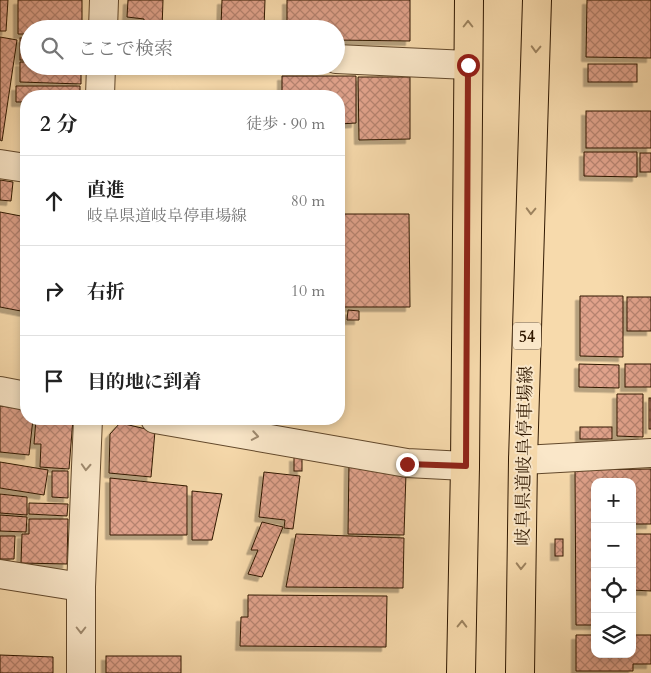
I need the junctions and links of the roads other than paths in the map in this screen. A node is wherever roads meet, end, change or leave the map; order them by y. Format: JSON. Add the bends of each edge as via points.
{"nodes":[{"id":1,"x":104,"y":0,"type":"edge"},
{"id":2,"x":468,"y":0,"type":"edge"},
{"id":3,"x":537,"y":0,"type":"edge"},
{"id":4,"x":103,"y":20,"type":"edge"},
{"id":5,"x":345,"y":59,"type":"edge"},
{"id":6,"x":468,"y":65,"type":"junction"},
{"id":7,"x":101,"y":75,"type":"edge"},
{"id":8,"x":100,"y":90,"type":"edge"},
{"id":9,"x":0,"y":164,"type":"edge"},
{"id":10,"x":20,"y":167,"type":"edge"},
{"id":11,"x":0,"y":392,"type":"edge"},
{"id":12,"x":20,"y":395,"type":"edge"},
{"id":13,"x":88,"y":425,"type":"edge"},
{"id":14,"x":189,"y":425,"type":"edge"},
{"id":15,"x":651,"y":453,"type":"edge"},
{"id":16,"x":523,"y":460,"type":"junction"},
{"id":17,"x":466,"y":466,"type":"junction"},
{"id":18,"x":0,"y":574,"type":"edge"},
{"id":19,"x":81,"y":586,"type":"junction"},
{"id":20,"x":81,"y":673,"type":"edge"},
{"id":21,"x":461,"y":673,"type":"edge"},
{"id":22,"x":520,"y":673,"type":"edge"}],
"edges":[{"from":1,"to":4,"type":"street"},
{"from":6,"to":2,"type":"main road","one_way":true},
{"from":3,"to":16,"type":"main road","name":"岐阜県道岐阜停車場線","number":"54","one_way":true},
{"from":5,"to":6,"type":"street"},
{"from":6,"to":17,"type":"main road"},
{"from":7,"to":8,"type":"street"},
{"from":9,"to":10,"type":"street"},
{"from":11,"to":12,"type":"street"},
{"from":13,"to":19,"type":"street","one_way":true},
{"from":14,"to":17,"type":"street","one_way":true,"via":[[407,464]]},
{"from":15,"to":16,"type":"street"},
{"from":16,"to":22,"type":"main road","name":"岐阜県道岐阜停車場線","number":"54","one_way":true},
{"from":21,"to":17,"type":"main road","one_way":true},
{"from":18,"to":19,"type":"street"},
{"from":19,"to":20,"type":"street","one_way":true}]}
